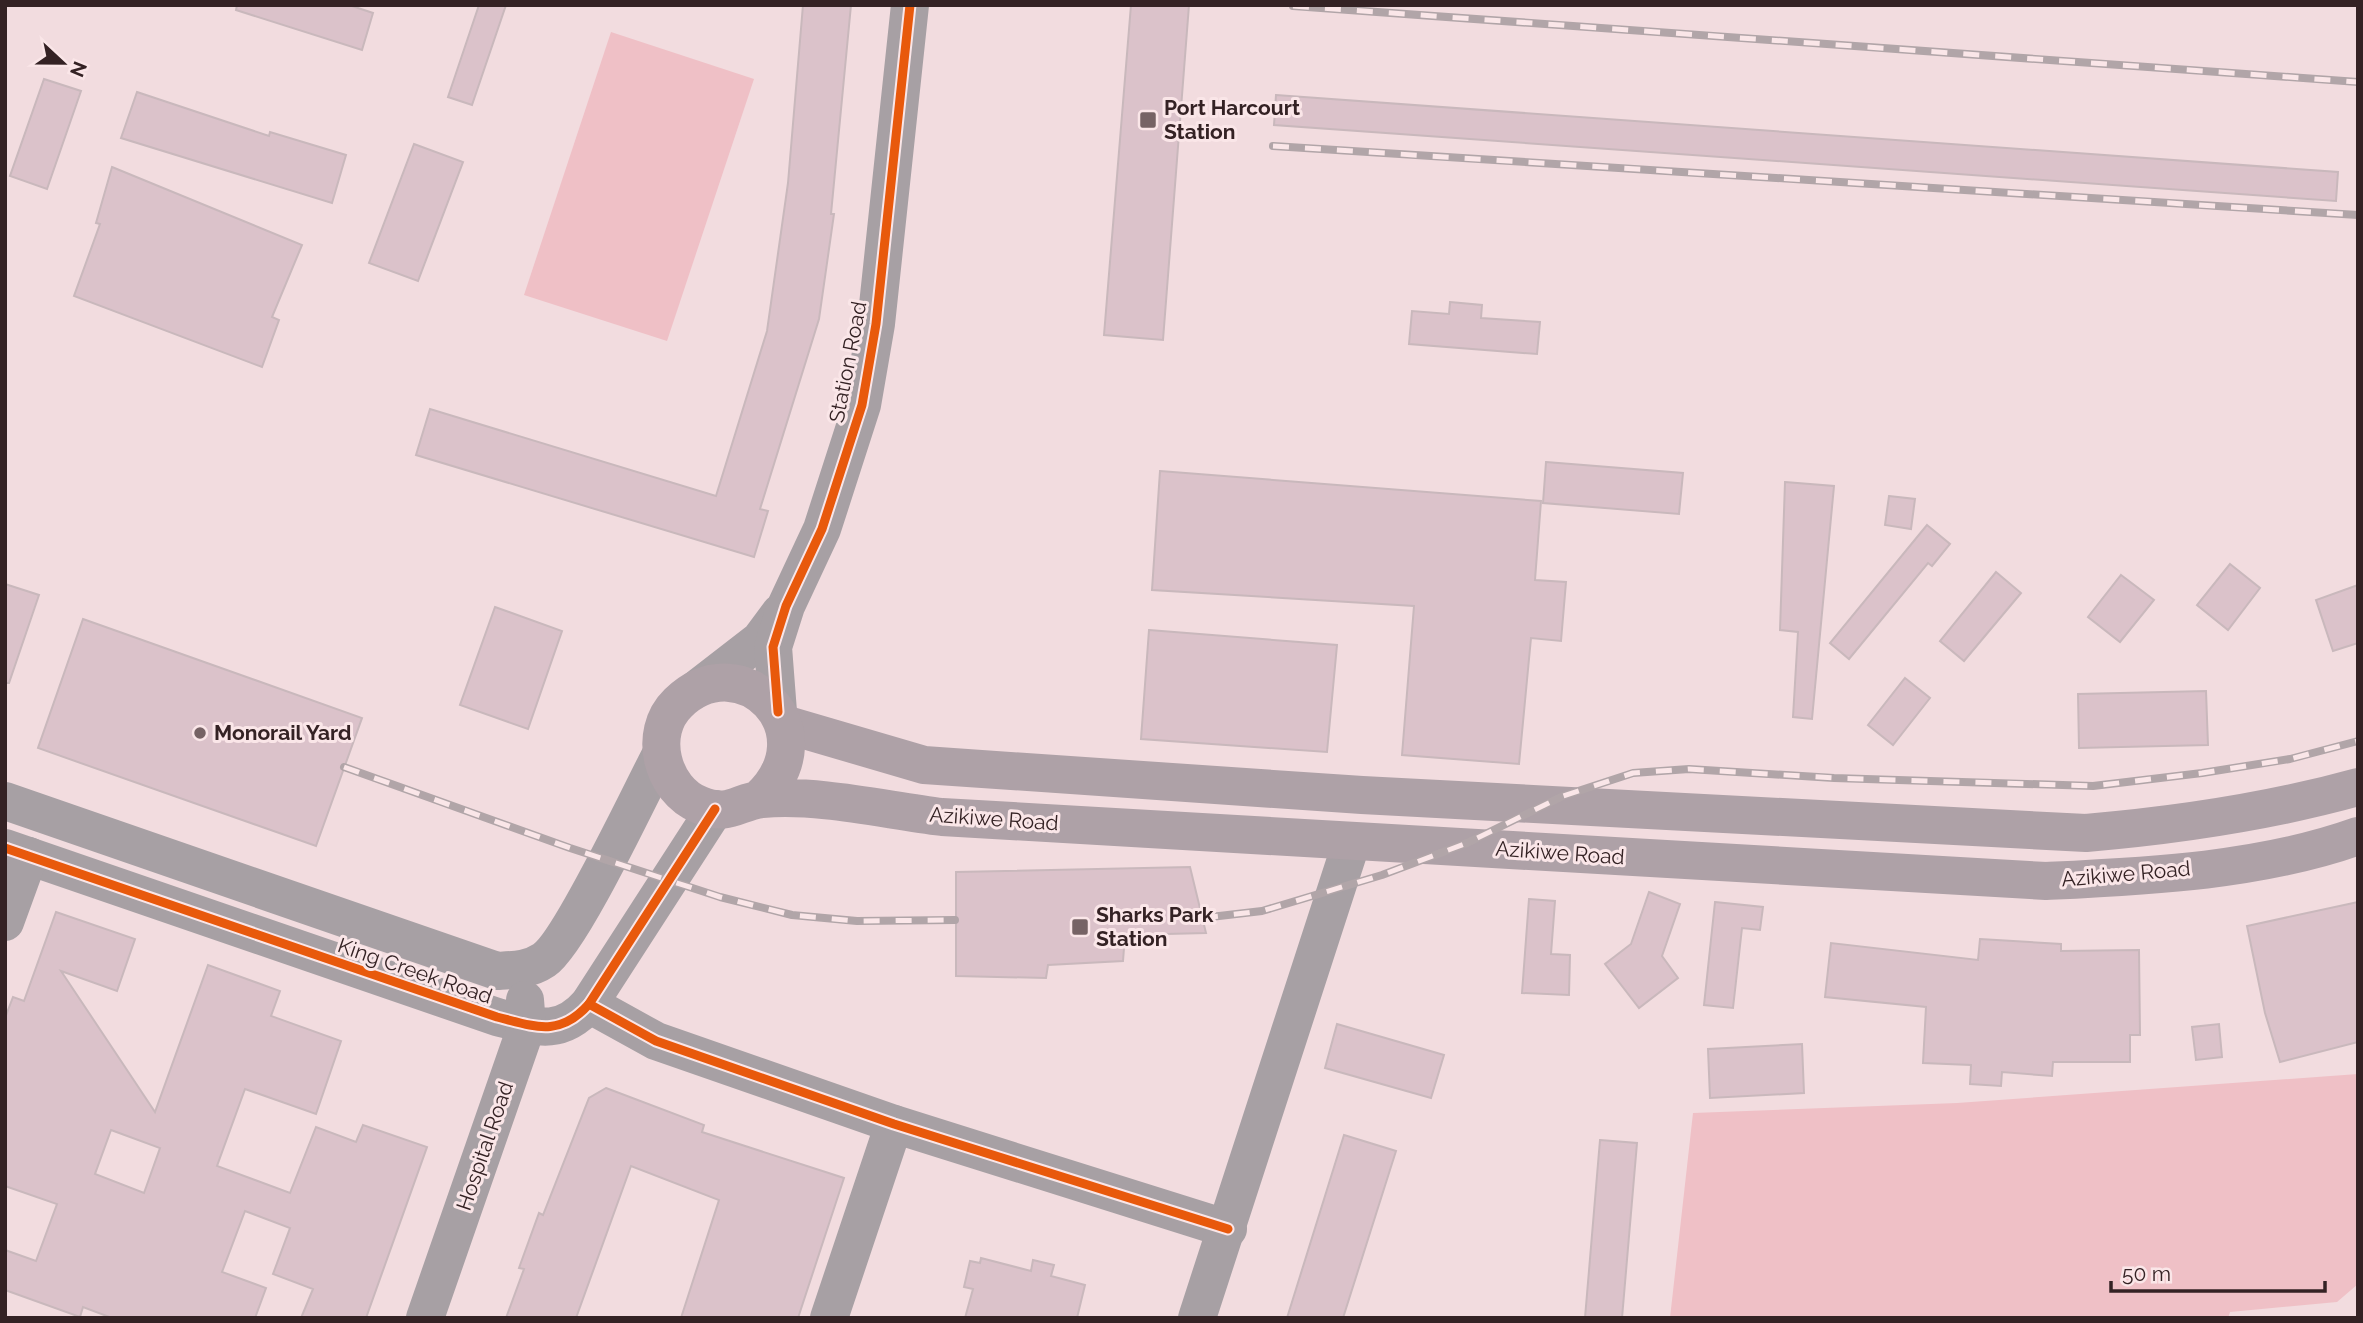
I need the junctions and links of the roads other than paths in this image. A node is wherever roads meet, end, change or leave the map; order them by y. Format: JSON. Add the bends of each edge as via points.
{"nodes":[{"id":1,"x":910,"y":5,"type":"edge"},
{"id":2,"x":786,"y":606,"type":"junction"},
{"id":3,"x":698,"y":688,"type":"junction"},
{"id":4,"x":781,"y":718,"type":"junction"},
{"id":5,"x":662,"y":754,"type":"junction"},
{"id":6,"x":2358,"y":788,"type":"edge"},
{"id":7,"x":759,"y":799,"type":"junction"},
{"id":8,"x":5,"y":801,"type":"edge"},
{"id":9,"x":715,"y":809,"type":"junction"},
{"id":10,"x":2358,"y":836,"type":"edge"},
{"id":11,"x":1352,"y":841,"type":"junction"},
{"id":12,"x":17,"y":852,"type":"edge"},
{"id":13,"x":5,"y":922,"type":"edge"},
{"id":14,"x":523,"y":970,"type":"junction"},
{"id":15,"x":589,"y":1004,"type":"junction"},
{"id":16,"x":527,"y":1025,"type":"junction"},
{"id":17,"x":894,"y":1124,"type":"junction"},
{"id":18,"x":1228,"y":1229,"type":"junction"},
{"id":19,"x":425,"y":1318,"type":"edge"},
{"id":20,"x":829,"y":1318,"type":"edge"},
{"id":21,"x":1197,"y":1318,"type":"edge"}],
"edges":[{"from":1,"to":2,"type":"street","name":"Station Road","via":[[876,324],[862,405],[822,529]]},
{"from":2,"to":3,"type":"street","name":"Station Road","via":[[760,640]]},
{"from":2,"to":4,"type":"street","name":"Station Road","via":[[773,647]]},
{"from":3,"to":4,"type":"main road","via":[[724,682],[745,686],[764,696]]},
{"from":3,"to":5,"type":"main road","via":[[676,704],[663,728]]},
{"from":4,"to":6,"type":"main road","via":[[925,765],[1362,795],[2086,832],[2180,825],[2284,807]]},
{"from":4,"to":7,"type":"main road","via":[[787,745],[785,765],[775,785]]},
{"from":5,"to":9,"type":"main road","via":[[665,770],[679,791]]},
{"from":5,"to":14,"type":"street","name":"King Creek Road","via":[[572,922],[546,959]]},
{"from":7,"to":9,"type":"main road","via":[[735,810]]},
{"from":7,"to":11,"type":"main road","name":"Azikiwe Road","via":[[805,799],[942,817]]},
{"from":8,"to":14,"type":"street","name":"King Creek Road","via":[[497,971]]},
{"from":9,"to":15,"type":"street","name":"King Creek Road"},
{"from":10,"to":11,"type":"main road","name":"Azikiwe Road","via":[[2261,860],[2135,876],[2046,881]]},
{"from":11,"to":18,"type":"street"},
{"from":12,"to":13,"type":"street"},
{"from":12,"to":16,"type":"street","name":"King Creek Road"},
{"from":14,"to":16,"type":"street","name":"Hospital Road"},
{"from":15,"to":16,"type":"street","name":"King Creek Road","via":[[558,1027]]},
{"from":15,"to":17,"type":"street","via":[[656,1041]]},
{"from":16,"to":19,"type":"street","name":"Hospital Road"},
{"from":17,"to":18,"type":"street"},
{"from":17,"to":20,"type":"street"},
{"from":18,"to":21,"type":"street"}]}
